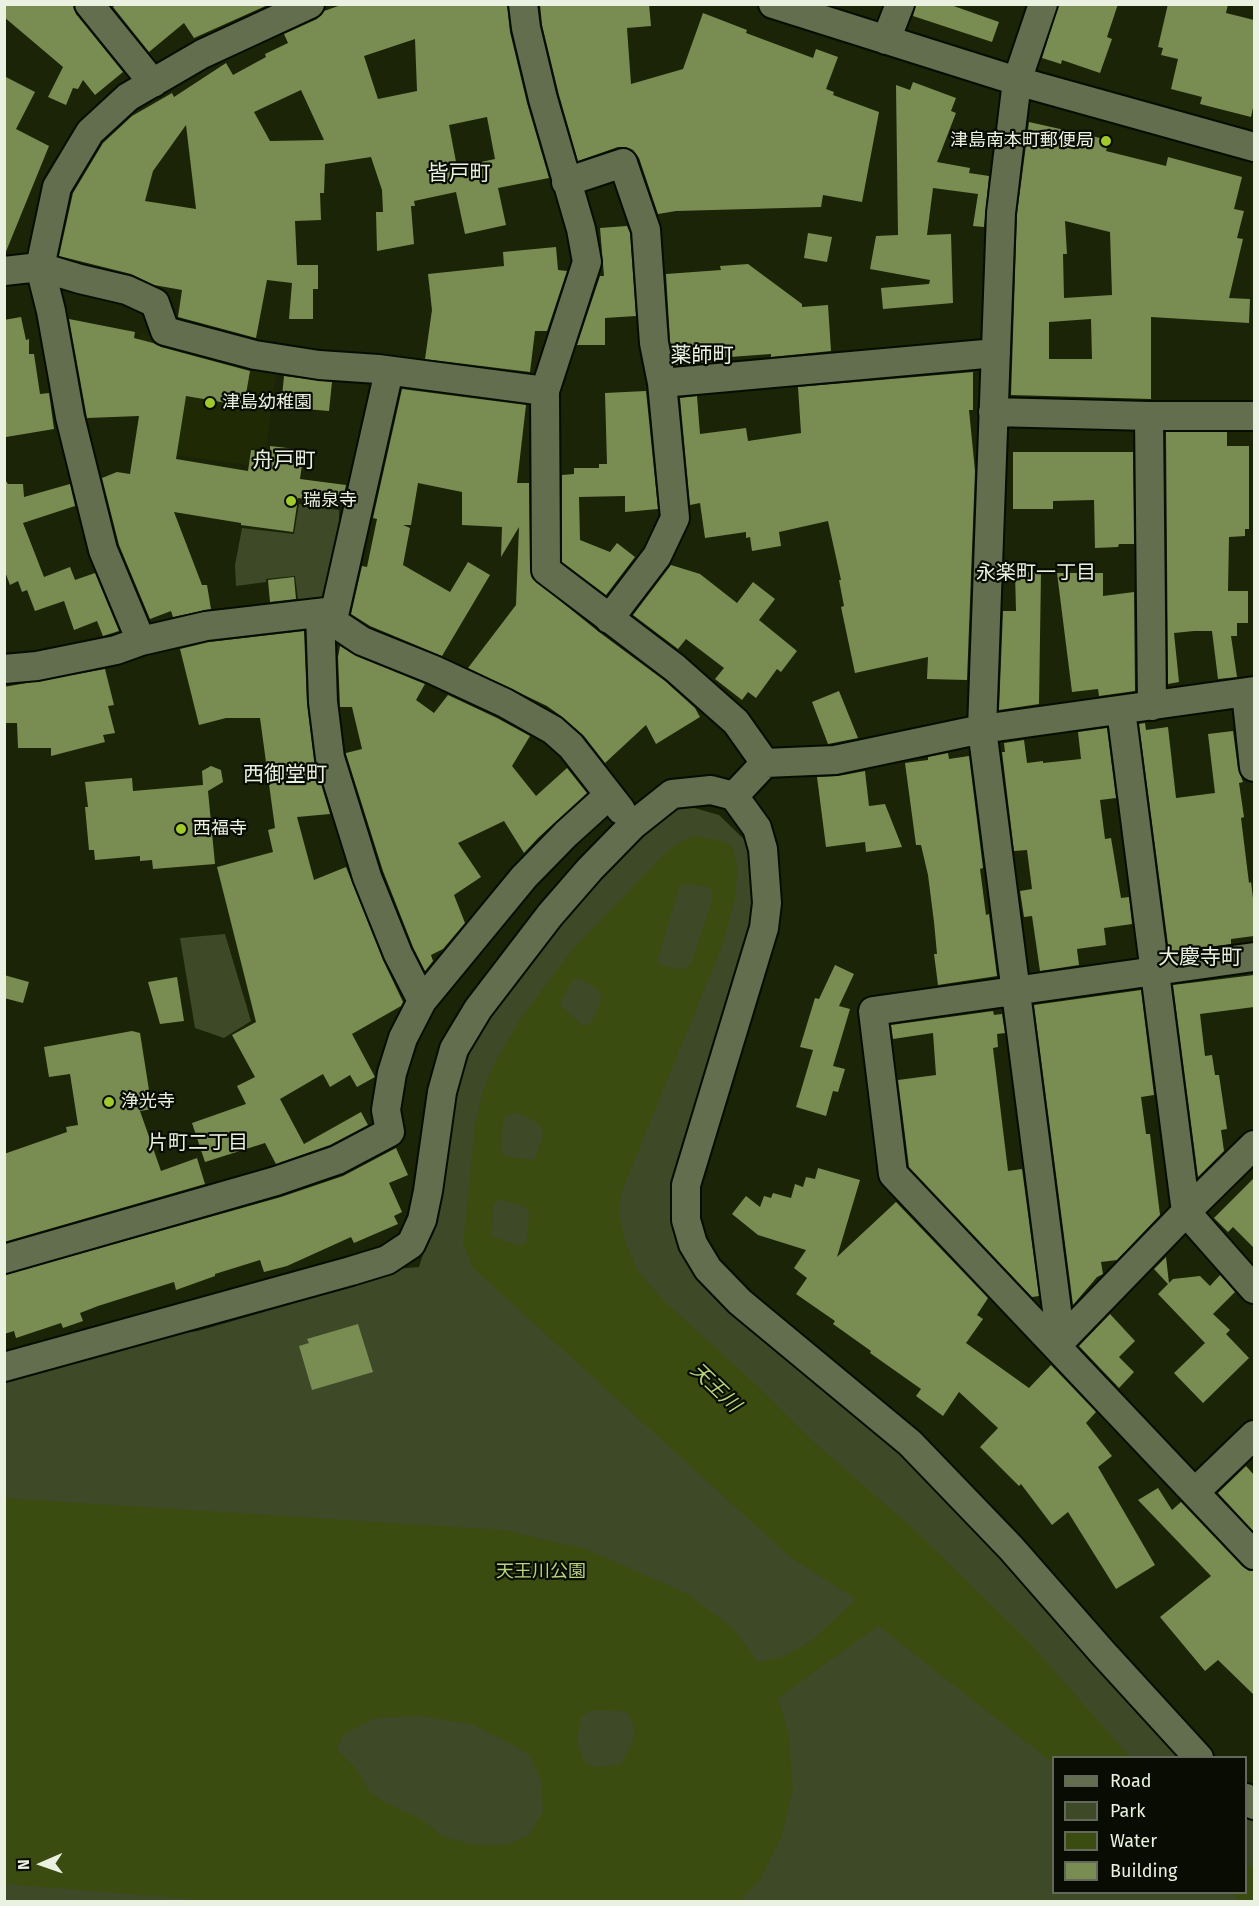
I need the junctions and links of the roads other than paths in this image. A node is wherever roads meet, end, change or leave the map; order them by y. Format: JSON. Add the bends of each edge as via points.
{"nodes":[{"id":1,"x":89,"y":4,"type":"edge"},
{"id":2,"x":310,"y":4,"type":"edge"},
{"id":3,"x":523,"y":4,"type":"edge"},
{"id":4,"x":772,"y":4,"type":"edge"},
{"id":5,"x":900,"y":4,"type":"edge"},
{"id":6,"x":1043,"y":4,"type":"edge"},
{"id":7,"x":886,"y":40,"type":"junction"},
{"id":8,"x":1017,"y":81,"type":"junction"},
{"id":9,"x":153,"y":82,"type":"junction"},
{"id":10,"x":1254,"y":147,"type":"edge"},
{"id":11,"x":566,"y":182,"type":"junction"},
{"id":12,"x":40,"y":267,"type":"junction"},
{"id":13,"x":4,"y":271,"type":"edge"},
{"id":14,"x":996,"y":353,"type":"junction"},
{"id":15,"x":389,"y":371,"type":"junction"},
{"id":16,"x":662,"y":383,"type":"junction"},
{"id":17,"x":545,"y":391,"type":"junction"},
{"id":18,"x":993,"y":412,"type":"junction"},
{"id":19,"x":1149,"y":416,"type":"junction"},
{"id":20,"x":1254,"y":416,"type":"edge"},
{"id":21,"x":320,"y":613,"type":"junction"},
{"id":22,"x":609,"y":619,"type":"junction"},
{"id":23,"x":141,"y":641,"type":"junction"},
{"id":24,"x":4,"y":669,"type":"edge"},
{"id":25,"x":1250,"y":692,"type":"edge"},
{"id":26,"x":1152,"y":705,"type":"junction"},
{"id":27,"x":1121,"y":710,"type":"junction"},
{"id":28,"x":982,"y":729,"type":"junction"},
{"id":29,"x":765,"y":763,"type":"junction"},
{"id":30,"x":1254,"y":767,"type":"edge"},
{"id":31,"x":608,"y":796,"type":"junction"},
{"id":32,"x":735,"y":796,"type":"junction"},
{"id":33,"x":633,"y":825,"type":"junction"},
{"id":34,"x":1254,"y":957,"type":"edge"},
{"id":35,"x":1155,"y":971,"type":"junction"},
{"id":36,"x":1016,"y":990,"type":"junction"},
{"id":37,"x":422,"y":1001,"type":"junction"},
{"id":38,"x":436,"y":1128,"type":"junction"},
{"id":39,"x":390,"y":1132,"type":"junction"},
{"id":40,"x":1254,"y":1145,"type":"edge"},
{"id":41,"x":1186,"y":1212,"type":"junction"},
{"id":42,"x":4,"y":1259,"type":"edge"},
{"id":43,"x":1254,"y":1289,"type":"edge"},
{"id":44,"x":1057,"y":1345,"type":"junction"},
{"id":45,"x":4,"y":1367,"type":"edge"},
{"id":46,"x":1254,"y":1435,"type":"edge"},
{"id":47,"x":1195,"y":1492,"type":"junction"},
{"id":48,"x":1254,"y":1555,"type":"edge"},
{"id":49,"x":1197,"y":1756,"type":"edge"}],
"edges":[{"from":1,"to":9,"type":"street"},
{"from":2,"to":9,"type":"street","via":[[202,54]]},
{"from":3,"to":11,"type":"street"},
{"from":4,"to":7,"type":"street"},
{"from":5,"to":7,"type":"street"},
{"from":6,"to":8,"type":"street"},
{"from":7,"to":8,"type":"street"},
{"from":8,"to":10,"type":"street"},
{"from":8,"to":14,"type":"street","via":[[1001,213]]},
{"from":9,"to":12,"type":"street","via":[[128,97],[90,132],[57,188]]},
{"from":11,"to":16,"type":"street","via":[[623,163],[646,230],[654,343]]},
{"from":11,"to":17,"type":"street","via":[[587,262]]},
{"from":12,"to":13,"type":"street"},
{"from":12,"to":15,"type":"street","via":[[127,290],[155,303],[165,332],[255,355]]},
{"from":12,"to":23,"type":"street","via":[[70,417],[103,550]]},
{"from":14,"to":16,"type":"street"},
{"from":14,"to":18,"type":"street"},
{"from":15,"to":17,"type":"street"},
{"from":15,"to":21,"type":"street","via":[[335,611]]},
{"from":16,"to":22,"type":"street","via":[[675,518],[657,556]]},
{"from":17,"to":22,"type":"street","via":[[546,570]]},
{"from":18,"to":19,"type":"street"},
{"from":18,"to":28,"type":"street"},
{"from":19,"to":20,"type":"street"},
{"from":19,"to":26,"type":"street"},
{"from":21,"to":23,"type":"street","via":[[207,626]]},
{"from":21,"to":31,"type":"street","via":[[362,641],[505,703],[553,730],[572,746]]},
{"from":21,"to":37,"type":"street","via":[[323,702],[330,758],[367,877]]},
{"from":22,"to":29,"type":"street","via":[[675,668],[736,722]]},
{"from":23,"to":24,"type":"street","via":[[49,664]]},
{"from":25,"to":26,"type":"street"},
{"from":25,"to":30,"type":"street"},
{"from":26,"to":27,"type":"street"},
{"from":27,"to":28,"type":"street"},
{"from":27,"to":35,"type":"street"},
{"from":28,"to":29,"type":"street","via":[[835,760]]},
{"from":28,"to":36,"type":"street"},
{"from":29,"to":32,"type":"street"},
{"from":31,"to":33,"type":"street"},
{"from":31,"to":37,"type":"street","via":[[524,877]]},
{"from":32,"to":33,"type":"street","via":[[711,790],[672,794]]},
{"from":32,"to":49,"type":"street","via":[[757,828],[763,849],[767,903],[764,927],[686,1185],[686,1220],[693,1244],[708,1269],[740,1302],[910,1443],[1011,1548]]},
{"from":33,"to":38,"type":"street","via":[[550,915],[478,1009],[453,1049]]},
{"from":34,"to":35,"type":"street"},
{"from":35,"to":36,"type":"street"},
{"from":35,"to":41,"type":"street"},
{"from":36,"to":44,"type":"street","via":[[1058,1318]]},
{"from":36,"to":44,"type":"street","via":[[873,1011],[892,1174]]},
{"from":37,"to":39,"type":"street","via":[[403,1038],[392,1073],[386,1110]]},
{"from":38,"to":39,"type":"street"},
{"from":38,"to":45,"type":"street","via":[[422,1220],[411,1244],[387,1260]]},
{"from":39,"to":42,"type":"street","via":[[337,1160],[276,1181]]},
{"from":40,"to":41,"type":"street"},
{"from":41,"to":43,"type":"street"},
{"from":41,"to":44,"type":"street"},
{"from":44,"to":47,"type":"street"},
{"from":46,"to":47,"type":"street"},
{"from":47,"to":48,"type":"street"}]}
